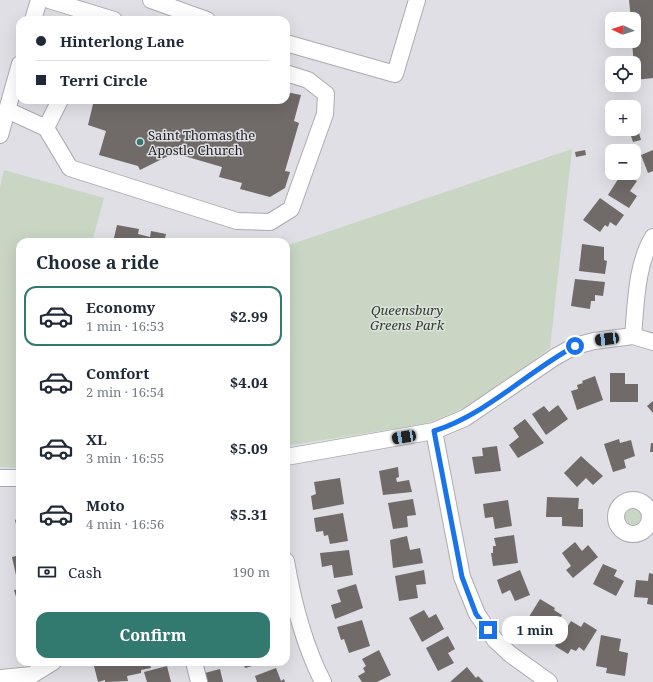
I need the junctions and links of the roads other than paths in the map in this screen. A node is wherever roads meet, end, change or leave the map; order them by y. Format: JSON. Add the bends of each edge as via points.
{"nodes":[{"id":1,"x":40,"y":0,"type":"edge"},
{"id":2,"x":49,"y":0,"type":"edge"},
{"id":3,"x":151,"y":0,"type":"edge"},
{"id":4,"x":417,"y":0,"type":"edge"},
{"id":5,"x":80,"y":15,"type":"edge"},
{"id":6,"x":34,"y":16,"type":"edge"},
{"id":7,"x":196,"y":16,"type":"edge"},
{"id":8,"x":290,"y":46,"type":"edge"},
{"id":9,"x":290,"y":74,"type":"edge"},
{"id":10,"x":16,"y":78,"type":"edge"},
{"id":11,"x":58,"y":104,"type":"edge"},
{"id":12,"x":7,"y":110,"type":"junction"},
{"id":13,"x":46,"y":128,"type":"junction"},
{"id":14,"x":0,"y":135,"type":"edge"},
{"id":15,"x":653,"y":237,"type":"edge"},
{"id":16,"x":633,"y":336,"type":"junction"},
{"id":17,"x":653,"y":342,"type":"edge"},
{"id":18,"x":434,"y":431,"type":"junction"},
{"id":19,"x":290,"y":455,"type":"edge"},
{"id":20,"x":0,"y":478,"type":"edge"},
{"id":21,"x":16,"y":478,"type":"edge"},
{"id":22,"x":290,"y":579,"type":"edge"},
{"id":23,"x":48,"y":666,"type":"edge"},
{"id":24,"x":195,"y":666,"type":"edge"},
{"id":25,"x":0,"y":678,"type":"edge"},
{"id":26,"x":32,"y":679,"type":"edge"},
{"id":27,"x":199,"y":682,"type":"edge"},
{"id":28,"x":323,"y":682,"type":"edge"},
{"id":29,"x":549,"y":682,"type":"edge"}],
"edges":[{"from":1,"to":6,"type":"street"},
{"from":2,"to":5,"type":"street"},
{"from":3,"to":7,"type":"street"},
{"from":4,"to":8,"type":"street","via":[[395,74]]},
{"from":9,"to":13,"type":"street","via":[[308,80],[326,94],[325,114],[291,209],[270,222],[238,221],[70,168]]},
{"from":10,"to":12,"type":"street"},
{"from":11,"to":13,"type":"street"},
{"from":12,"to":13,"type":"street"},
{"from":12,"to":14,"type":"street"},
{"from":15,"to":16,"type":"street","via":[[640,275]]},
{"from":16,"to":17,"type":"street"},
{"from":16,"to":18,"type":"street","via":[[575,346],[466,418]]},
{"from":18,"to":19,"type":"street"},
{"from":18,"to":29,"type":"street","via":[[462,577],[476,614],[495,640],[510,654]]},
{"from":20,"to":21,"type":"street"},
{"from":22,"to":28,"type":"street","via":[[308,647]]},
{"from":23,"to":26,"type":"street"},
{"from":24,"to":27,"type":"street"},
{"from":25,"to":26,"type":"street"}]}
